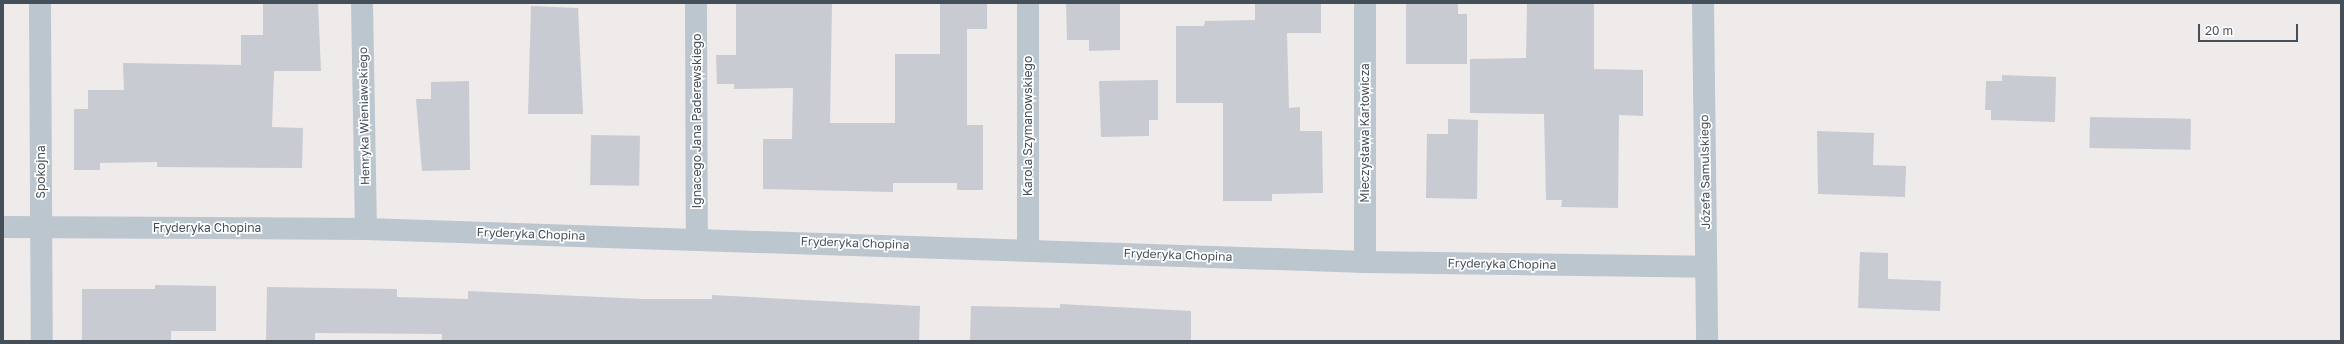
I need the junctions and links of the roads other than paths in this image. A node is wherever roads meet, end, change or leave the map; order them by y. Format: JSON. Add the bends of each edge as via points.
{"nodes":[{"id":1,"x":40,"y":3,"type":"edge"},
{"id":2,"x":362,"y":3,"type":"edge"},
{"id":3,"x":696,"y":3,"type":"edge"},
{"id":4,"x":1028,"y":3,"type":"edge"},
{"id":5,"x":1365,"y":3,"type":"edge"},
{"id":6,"x":1703,"y":3,"type":"edge"},
{"id":7,"x":3,"y":227,"type":"edge"},
{"id":8,"x":41,"y":227,"type":"junction"},
{"id":9,"x":366,"y":229,"type":"junction"},
{"id":10,"x":697,"y":238,"type":"junction"},
{"id":11,"x":1028,"y":249,"type":"junction"},
{"id":12,"x":1365,"y":262,"type":"junction"},
{"id":13,"x":1706,"y":267,"type":"junction"},
{"id":14,"x":42,"y":341,"type":"edge"},
{"id":15,"x":1707,"y":341,"type":"edge"}],
"edges":[{"from":1,"to":8,"type":"street","name":"Spokojna"},
{"from":2,"to":9,"type":"street","name":"Henryka Wieniawskiego"},
{"from":3,"to":10,"type":"street","name":"Ignacego Jana Paderewskiego"},
{"from":4,"to":11,"type":"street","name":"Karola Szymanowskiego"},
{"from":5,"to":12,"type":"street","name":"Mieczysława Karłowicza"},
{"from":6,"to":13,"type":"street","name":"Józefa Samulskiego"},
{"from":7,"to":8,"type":"street","name":"Fryderyka Chopina"},
{"from":8,"to":9,"type":"street","name":"Fryderyka Chopina"},
{"from":8,"to":14,"type":"street","name":"Spokojna"},
{"from":9,"to":10,"type":"street","name":"Fryderyka Chopina"},
{"from":10,"to":11,"type":"street","name":"Fryderyka Chopina"},
{"from":11,"to":12,"type":"street","name":"Fryderyka Chopina"},
{"from":12,"to":13,"type":"street","name":"Fryderyka Chopina"},
{"from":13,"to":15,"type":"street","name":"Józefa Samulskiego"}]}
